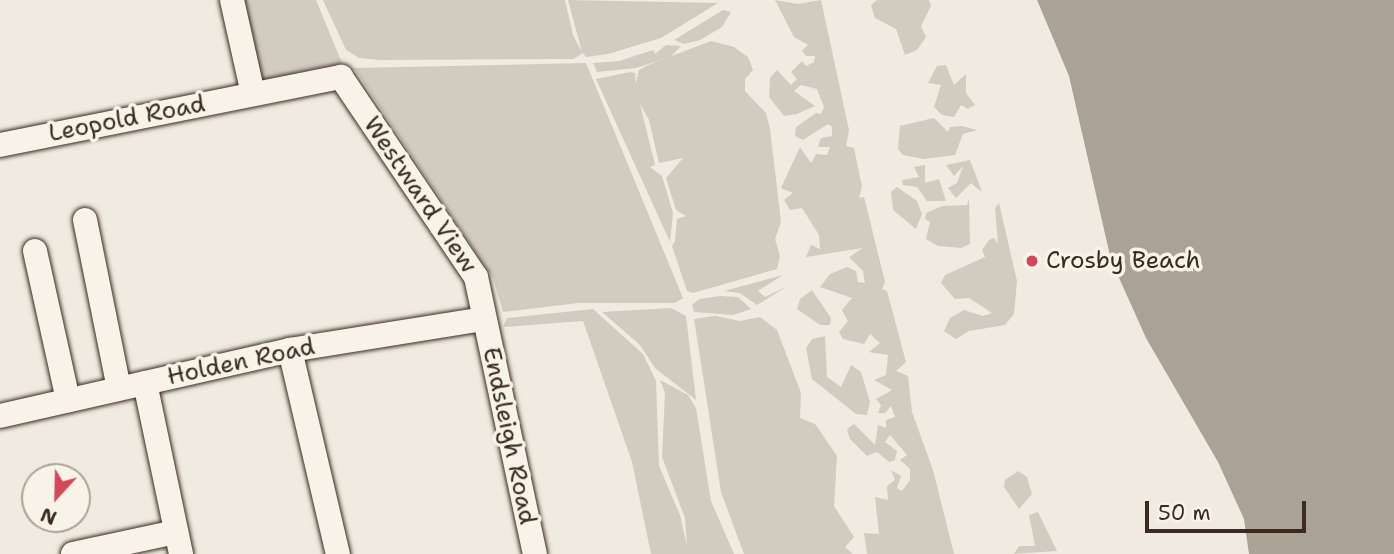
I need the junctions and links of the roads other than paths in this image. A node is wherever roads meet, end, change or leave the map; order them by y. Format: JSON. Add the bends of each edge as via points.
{"nodes":[{"id":1,"x":232,"y":0,"type":"edge"},
{"id":2,"x":341,"y":78,"type":"joint"},
{"id":3,"x":253,"y":94,"type":"junction"},
{"id":4,"x":0,"y":145,"type":"edge"},
{"id":5,"x":85,"y":220,"type":"dead end"},
{"id":6,"x":34,"y":251,"type":"dead end"},
{"id":7,"x":483,"y":319,"type":"junction"},
{"id":8,"x":290,"y":350,"type":"junction"},
{"id":9,"x":145,"y":383,"type":"junction"},
{"id":10,"x":119,"y":389,"type":"junction"},
{"id":11,"x":68,"y":400,"type":"junction"},
{"id":12,"x":0,"y":416,"type":"edge"},
{"id":13,"x":179,"y":543,"type":"edge"},
{"id":14,"x":73,"y":554,"type":"edge"},
{"id":15,"x":338,"y":554,"type":"edge"},
{"id":16,"x":535,"y":554,"type":"edge"}],
"edges":[{"from":1,"to":3,"type":"street"},
{"from":2,"to":3,"type":"street","name":"Leopold Road"},
{"from":2,"to":7,"type":"street","name":"Westward View","via":[[477,276]]},
{"from":3,"to":4,"type":"street","name":"Leopold Road"},
{"from":5,"to":10,"type":"street"},
{"from":6,"to":11,"type":"street"},
{"from":7,"to":8,"type":"street","name":"Holden Road"},
{"from":7,"to":16,"type":"street","name":"Endsleigh Road"},
{"from":8,"to":9,"type":"street","name":"Holden Road"},
{"from":8,"to":15,"type":"street"},
{"from":9,"to":10,"type":"street","name":"Holden Road"},
{"from":9,"to":13,"type":"street"},
{"from":10,"to":11,"type":"street","name":"Holden Road"},
{"from":11,"to":12,"type":"street","name":"Holden Road"},
{"from":13,"to":14,"type":"street"}]}
